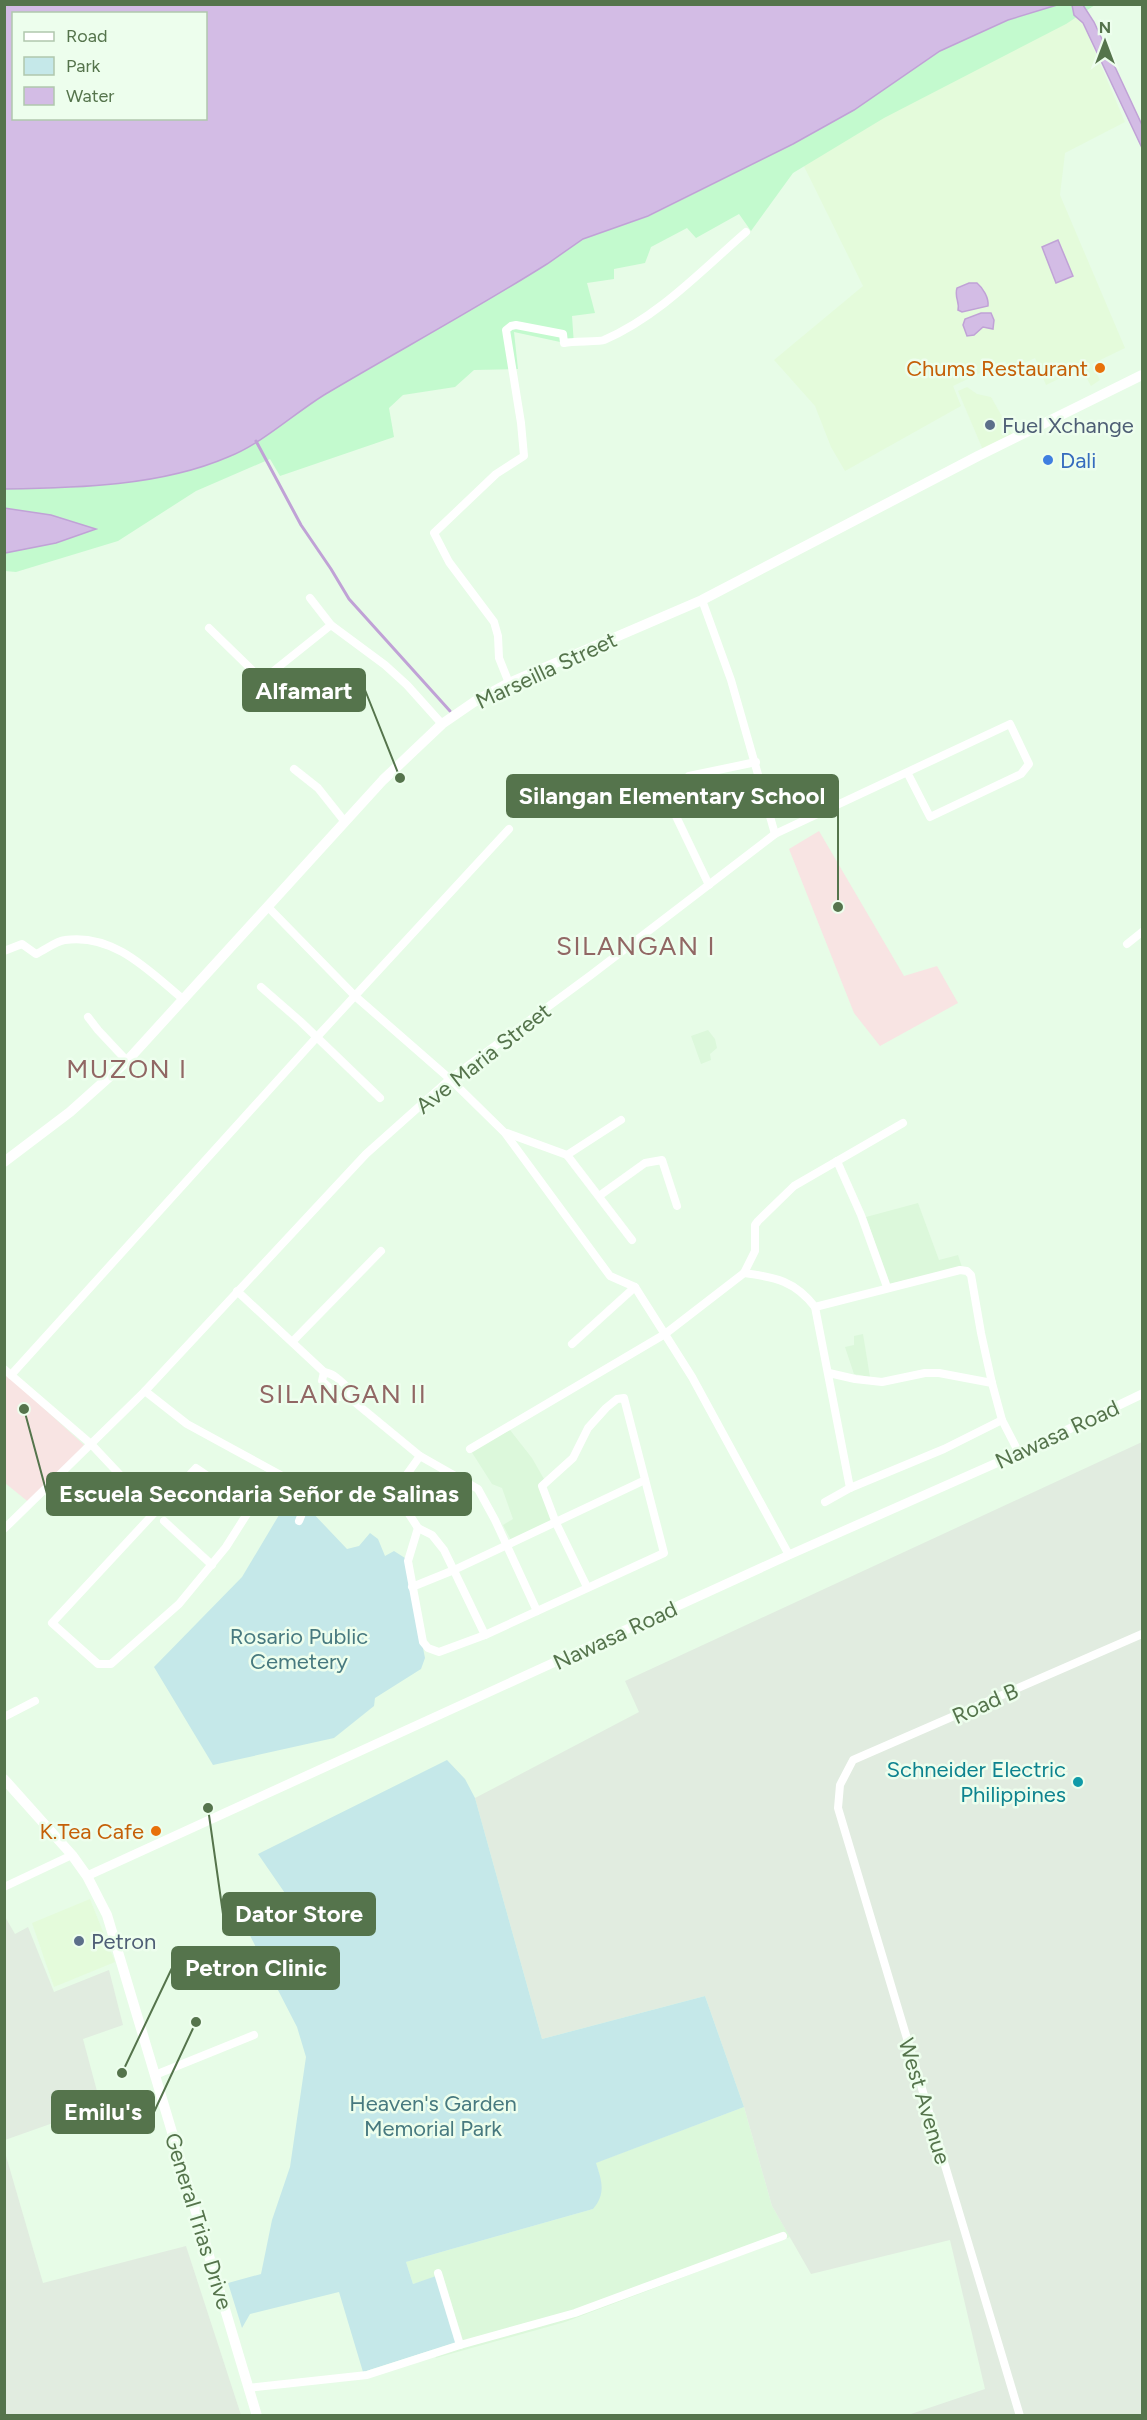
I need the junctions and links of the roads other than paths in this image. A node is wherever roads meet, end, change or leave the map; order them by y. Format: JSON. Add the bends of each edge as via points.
{"nodes":[{"id":1,"x":746,"y":232,"type":"dead end"},
{"id":2,"x":1143,"y":375,"type":"edge"},
{"id":3,"x":310,"y":598,"type":"dead end"},
{"id":4,"x":702,"y":600,"type":"junction"},
{"id":5,"x":331,"y":625,"type":"junction"},
{"id":6,"x":209,"y":628,"type":"dead end"},
{"id":7,"x":509,"y":683,"type":"junction"},
{"id":8,"x":442,"y":724,"type":"junction"},
{"id":9,"x":756,"y":762,"type":"junction"},
{"id":10,"x":294,"y":769,"type":"dead end"},
{"id":11,"x":908,"y":774,"type":"junction"},
{"id":12,"x":689,"y":776,"type":"dead end"},
{"id":13,"x":672,"y":808,"type":"dead end"},
{"id":14,"x":345,"y":822,"type":"junction"},
{"id":15,"x":509,"y":829,"type":"dead end"},
{"id":16,"x":775,"y":834,"type":"junction"},
{"id":17,"x":709,"y":885,"type":"junction"},
{"id":18,"x":268,"y":907,"type":"junction"},
{"id":19,"x":1143,"y":932,"type":"edge"},
{"id":20,"x":1127,"y":944,"type":"dead end"},
{"id":21,"x":4,"y":951,"type":"edge"},
{"id":22,"x":261,"y":987,"type":"dead end"},
{"id":23,"x":355,"y":996,"type":"junction"},
{"id":24,"x":184,"y":1000,"type":"junction"},
{"id":25,"x":88,"y":1017,"type":"dead end"},
{"id":26,"x":316,"y":1038,"type":"junction"},
{"id":27,"x":127,"y":1061,"type":"junction"},
{"id":28,"x":450,"y":1079,"type":"junction"},
{"id":29,"x":380,"y":1098,"type":"dead end"},
{"id":30,"x":621,"y":1120,"type":"dead end"},
{"id":31,"x":903,"y":1124,"type":"dead end"},
{"id":32,"x":505,"y":1132,"type":"junction"},
{"id":33,"x":567,"y":1155,"type":"junction"},
{"id":34,"x":837,"y":1161,"type":"junction"},
{"id":35,"x":4,"y":1162,"type":"edge"},
{"id":36,"x":599,"y":1196,"type":"junction"},
{"id":37,"x":677,"y":1206,"type":"dead end"},
{"id":38,"x":632,"y":1240,"type":"dead end"},
{"id":39,"x":381,"y":1251,"type":"dead end"},
{"id":40,"x":744,"y":1273,"type":"junction"},
{"id":41,"x":635,"y":1287,"type":"junction"},
{"id":42,"x":887,"y":1287,"type":"junction"},
{"id":43,"x":237,"y":1290,"type":"junction"},
{"id":44,"x":815,"y":1307,"type":"junction"},
{"id":45,"x":665,"y":1334,"type":"junction"},
{"id":46,"x":292,"y":1342,"type":"junction"},
{"id":47,"x":572,"y":1344,"type":"dead end"},
{"id":48,"x":4,"y":1369,"type":"edge"},
{"id":49,"x":324,"y":1372,"type":"junction"},
{"id":50,"x":829,"y":1372,"type":"junction"},
{"id":51,"x":12,"y":1376,"type":"junction"},
{"id":52,"x":992,"y":1383,"type":"junction"},
{"id":53,"x":145,"y":1391,"type":"junction"},
{"id":54,"x":1143,"y":1394,"type":"edge"},
{"id":55,"x":346,"y":1395,"type":"junction"},
{"id":56,"x":1002,"y":1420,"type":"junction"},
{"id":57,"x":91,"y":1444,"type":"junction"},
{"id":58,"x":470,"y":1449,"type":"dead end"},
{"id":59,"x":1019,"y":1453,"type":"junction"},
{"id":60,"x":420,"y":1456,"type":"junction"},
{"id":61,"x":645,"y":1480,"type":"junction"},
{"id":62,"x":850,"y":1488,"type":"junction"},
{"id":63,"x":825,"y":1502,"type":"dead end"},
{"id":64,"x":154,"y":1511,"type":"junction"},
{"id":65,"x":164,"y":1521,"type":"dead end"},
{"id":66,"x":299,"y":1521,"type":"dead end"},
{"id":67,"x":556,"y":1522,"type":"junction"},
{"id":68,"x":418,"y":1528,"type":"junction"},
{"id":69,"x":4,"y":1529,"type":"edge"},
{"id":70,"x":505,"y":1545,"type":"junction"},
{"id":71,"x":789,"y":1555,"type":"junction"},
{"id":72,"x":212,"y":1565,"type":"junction"},
{"id":73,"x":454,"y":1570,"type":"junction"},
{"id":74,"x":412,"y":1587,"type":"junction"},
{"id":75,"x":587,"y":1587,"type":"junction"},
{"id":76,"x":537,"y":1611,"type":"junction"},
{"id":77,"x":1143,"y":1634,"type":"edge"},
{"id":78,"x":485,"y":1635,"type":"junction"},
{"id":79,"x":35,"y":1701,"type":"dead end"},
{"id":80,"x":4,"y":1717,"type":"edge"},
{"id":81,"x":4,"y":1779,"type":"edge"},
{"id":82,"x":840,"y":1785,"type":"joint"},
{"id":83,"x":72,"y":1855,"type":"junction"},
{"id":84,"x":87,"y":1876,"type":"junction"},
{"id":85,"x":4,"y":1887,"type":"edge"},
{"id":86,"x":254,"y":2035,"type":"dead end"},
{"id":87,"x":155,"y":2075,"type":"junction"},
{"id":88,"x":783,"y":2236,"type":"dead end"},
{"id":89,"x":438,"y":2273,"type":"dead end"},
{"id":90,"x":460,"y":2346,"type":"junction"},
{"id":91,"x":248,"y":2388,"type":"junction"},
{"id":92,"x":257,"y":2415,"type":"edge"},
{"id":93,"x":1020,"y":2415,"type":"edge"}],
"edges":[{"from":1,"to":7,"type":"street","via":[[628,330],[602,341],[564,343],[562,334],[516,325],[506,330],[524,456],[496,474],[434,532],[449,562],[494,621],[499,658]]},
{"from":2,"to":4,"type":"main road","name":"Marseilla Street"},
{"from":3,"to":5,"type":"street"},
{"from":4,"to":7,"type":"main road","name":"Marseilla Street"},
{"from":4,"to":9,"type":"street"},
{"from":5,"to":6,"type":"street","via":[[271,673],[261,674],[254,672]]},
{"from":5,"to":8,"type":"street","via":[[385,664]]},
{"from":7,"to":8,"type":"main road","name":"Marseilla Street"},
{"from":8,"to":14,"type":"main road","name":"Marseilla Street"},
{"from":9,"to":12,"type":"street"},
{"from":9,"to":16,"type":"street"},
{"from":10,"to":14,"type":"street","via":[[318,788]]},
{"from":11,"to":11,"type":"street","name":"Ave Maria Street","via":[[1010,724],[1029,764],[1021,774],[930,817]]},
{"from":11,"to":16,"type":"street","name":"Ave Maria Street"},
{"from":13,"to":17,"type":"street"},
{"from":14,"to":18,"type":"main road","name":"Marseilla Street"},
{"from":15,"to":23,"type":"street"},
{"from":16,"to":17,"type":"street","name":"Ave Maria Street"},
{"from":17,"to":28,"type":"street","name":"Ave Maria Street"},
{"from":18,"to":23,"type":"street"},
{"from":18,"to":24,"type":"main road","name":"Marseilla Street"},
{"from":19,"to":20,"type":"street"},
{"from":21,"to":24,"type":"street","via":[[22,944],[36,954],[64,940],[103,942],[138,962]]},
{"from":22,"to":26,"type":"street"},
{"from":23,"to":26,"type":"street"},
{"from":23,"to":28,"type":"street"},
{"from":24,"to":27,"type":"main road","name":"Marseilla Street"},
{"from":25,"to":27,"type":"street"},
{"from":26,"to":29,"type":"street"},
{"from":26,"to":51,"type":"street"},
{"from":27,"to":35,"type":"main road","name":"Marseilla Street","via":[[70,1112]]},
{"from":28,"to":32,"type":"street"},
{"from":28,"to":43,"type":"street","name":"Ave Maria Street","via":[[366,1154]]},
{"from":30,"to":33,"type":"street"},
{"from":31,"to":34,"type":"street"},
{"from":32,"to":33,"type":"street"},
{"from":32,"to":41,"type":"street","via":[[610,1276]]},
{"from":33,"to":36,"type":"street"},
{"from":34,"to":40,"type":"street","via":[[794,1186],[758,1221],[755,1251]]},
{"from":34,"to":42,"type":"street"},
{"from":36,"to":37,"type":"street","via":[[645,1163],[662,1160]]},
{"from":36,"to":38,"type":"street"},
{"from":39,"to":46,"type":"street"},
{"from":40,"to":44,"type":"street","via":[[776,1277],[804,1293]]},
{"from":40,"to":45,"type":"street"},
{"from":41,"to":45,"type":"street"},
{"from":41,"to":47,"type":"street"},
{"from":42,"to":44,"type":"street"},
{"from":42,"to":52,"type":"street","via":[[960,1270],[970,1273]]},
{"from":43,"to":46,"type":"street"},
{"from":43,"to":53,"type":"street","name":"Ave Maria Street"},
{"from":44,"to":50,"type":"street"},
{"from":45,"to":58,"type":"street"},
{"from":45,"to":71,"type":"street","via":[[693,1377]]},
{"from":46,"to":49,"type":"street"},
{"from":48,"to":51,"type":"street"},
{"from":49,"to":55,"type":"street","via":[[340,1380],[347,1388]]},
{"from":49,"to":55,"type":"street","via":[[322,1381],[330,1391],[339,1397]]},
{"from":50,"to":52,"type":"street","via":[[882,1382],[939,1374]]},
{"from":50,"to":62,"type":"street"},
{"from":51,"to":57,"type":"street"},
{"from":52,"to":56,"type":"street"},
{"from":53,"to":57,"type":"street","name":"Ave Maria Street"},
{"from":53,"to":66,"type":"street","via":[[188,1424],[303,1489],[307,1502]]},
{"from":54,"to":59,"type":"street","name":"Nawasa Road"},
{"from":55,"to":60,"type":"street"},
{"from":56,"to":59,"type":"street"},
{"from":56,"to":62,"type":"street"},
{"from":57,"to":64,"type":"street"},
{"from":57,"to":69,"type":"street","name":"Ave Maria Street"},
{"from":59,"to":71,"type":"street","name":"Nawasa Road"},
{"from":60,"to":68,"type":"street","via":[[400,1484],[409,1514]]},
{"from":60,"to":70,"type":"street","via":[[478,1489]]},
{"from":61,"to":67,"type":"street"},
{"from":61,"to":67,"type":"street","via":[[624,1398],[617,1399],[588,1428],[573,1458],[542,1486]]},
{"from":61,"to":75,"type":"street","via":[[664,1553]]},
{"from":62,"to":63,"type":"street"},
{"from":64,"to":72,"type":"street","via":[[196,1468],[252,1506]]},
{"from":64,"to":72,"type":"street","via":[[53,1625],[98,1664],[111,1664],[179,1604]]},
{"from":65,"to":72,"type":"street"},
{"from":67,"to":70,"type":"street"},
{"from":67,"to":75,"type":"street"},
{"from":68,"to":73,"type":"street","via":[[432,1535]]},
{"from":68,"to":74,"type":"street","via":[[408,1561]]},
{"from":70,"to":73,"type":"street"},
{"from":70,"to":76,"type":"street"},
{"from":71,"to":84,"type":"street","name":"Nawasa Road"},
{"from":73,"to":74,"type":"street"},
{"from":73,"to":78,"type":"street"},
{"from":74,"to":78,"type":"street","via":[[423,1642],[428,1648],[439,1652]]},
{"from":75,"to":76,"type":"street"},
{"from":76,"to":78,"type":"street"},
{"from":77,"to":82,"type":"street","name":"Road B","via":[[853,1760]]},
{"from":79,"to":80,"type":"street"},
{"from":81,"to":83,"type":"main road","name":"General Trias Drive"},
{"from":82,"to":93,"type":"street","name":"West Avenue","via":[[838,1808]]},
{"from":83,"to":84,"type":"main road","name":"General Trias Drive"},
{"from":83,"to":85,"type":"street"},
{"from":84,"to":87,"type":"main road","name":"General Trias Drive","via":[[107,1915]]},
{"from":86,"to":87,"type":"street"},
{"from":87,"to":91,"type":"main road","name":"General Trias Drive"},
{"from":88,"to":90,"type":"street","via":[[575,2313]]},
{"from":89,"to":90,"type":"street"},
{"from":90,"to":91,"type":"street","via":[[367,2375]]},
{"from":91,"to":92,"type":"main road","name":"General Trias Drive"}]}
